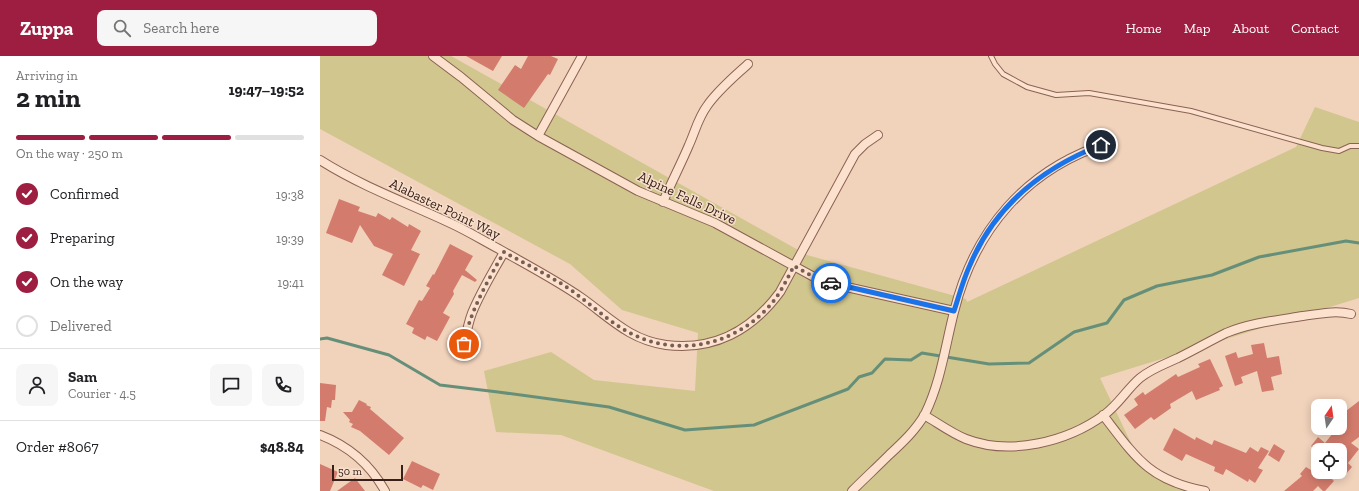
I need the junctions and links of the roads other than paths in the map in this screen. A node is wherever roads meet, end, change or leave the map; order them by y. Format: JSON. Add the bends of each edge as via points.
{"nodes":[{"id":1,"x":433,"y":56,"type":"edge"},
{"id":2,"x":582,"y":56,"type":"edge"},
{"id":3,"x":991,"y":56,"type":"edge"},
{"id":4,"x":748,"y":64,"type":"dead end"},
{"id":5,"x":878,"y":135,"type":"dead end"},
{"id":6,"x":538,"y":136,"type":"junction"},
{"id":7,"x":1108,"y":143,"type":"dead end"},
{"id":8,"x":1359,"y":146,"type":"edge"},
{"id":9,"x":320,"y":160,"type":"edge"},
{"id":10,"x":663,"y":202,"type":"junction"},
{"id":11,"x":504,"y":252,"type":"junction"},
{"id":12,"x":794,"y":266,"type":"junction"},
{"id":13,"x":954,"y":311,"type":"junction"},
{"id":14,"x":1351,"y":314,"type":"dead end"},
{"id":15,"x":462,"y":355,"type":"dead end"},
{"id":16,"x":924,"y":415,"type":"junction"},
{"id":17,"x":1104,"y":415,"type":"junction"},
{"id":18,"x":320,"y":435,"type":"edge"},
{"id":19,"x":385,"y":491,"type":"edge"},
{"id":20,"x":852,"y":491,"type":"edge"},
{"id":21,"x":1205,"y":491,"type":"edge"}],
"edges":[{"from":1,"to":6,"type":"street","name":"Alpine Falls Drive","via":[[513,120]]},
{"from":2,"to":6,"type":"street"},
{"from":3,"to":8,"type":"lane","via":[[1003,74],[1027,87],[1056,95],[1089,93],[1191,111],[1339,151],[1350,146]]},
{"from":4,"to":10,"type":"street","via":[[715,95],[699,118]]},
{"from":5,"to":12,"type":"street","name":"Alabaster Point Way","via":[[855,154]]},
{"from":6,"to":10,"type":"street","name":"Alpine Falls Drive"},
{"from":7,"to":13,"type":"street","via":[[1080,153],[1060,164],[1028,186],[1005,209],[976,252]]},
{"from":9,"to":11,"type":"street","name":"Alabaster Point Way","via":[[385,195],[450,223]]},
{"from":10,"to":12,"type":"street","name":"Alpine Falls Drive","via":[[715,223]]},
{"from":11,"to":12,"type":"street","name":"Alabaster Point Way","via":[[565,286],[635,336],[665,345],[683,346],[711,342],[747,326],[772,303]]},
{"from":11,"to":15,"type":"street","via":[[472,313]]},
{"from":12,"to":13,"type":"street","name":"Alpine Falls Drive","via":[[833,284]]},
{"from":13,"to":16,"type":"street","via":[[936,389]]},
{"from":14,"to":17,"type":"street","via":[[1324,313],[1273,321],[1227,333],[1140,378]]},
{"from":16,"to":17,"type":"street","via":[[966,439],[980,444],[1010,447],[1037,444],[1064,436]]},
{"from":16,"to":20,"type":"street","via":[[903,442]]},
{"from":17,"to":21,"type":"street","via":[[1144,465],[1173,483]]},
{"from":18,"to":19,"type":"street","via":[[347,447],[359,456]]}]}
